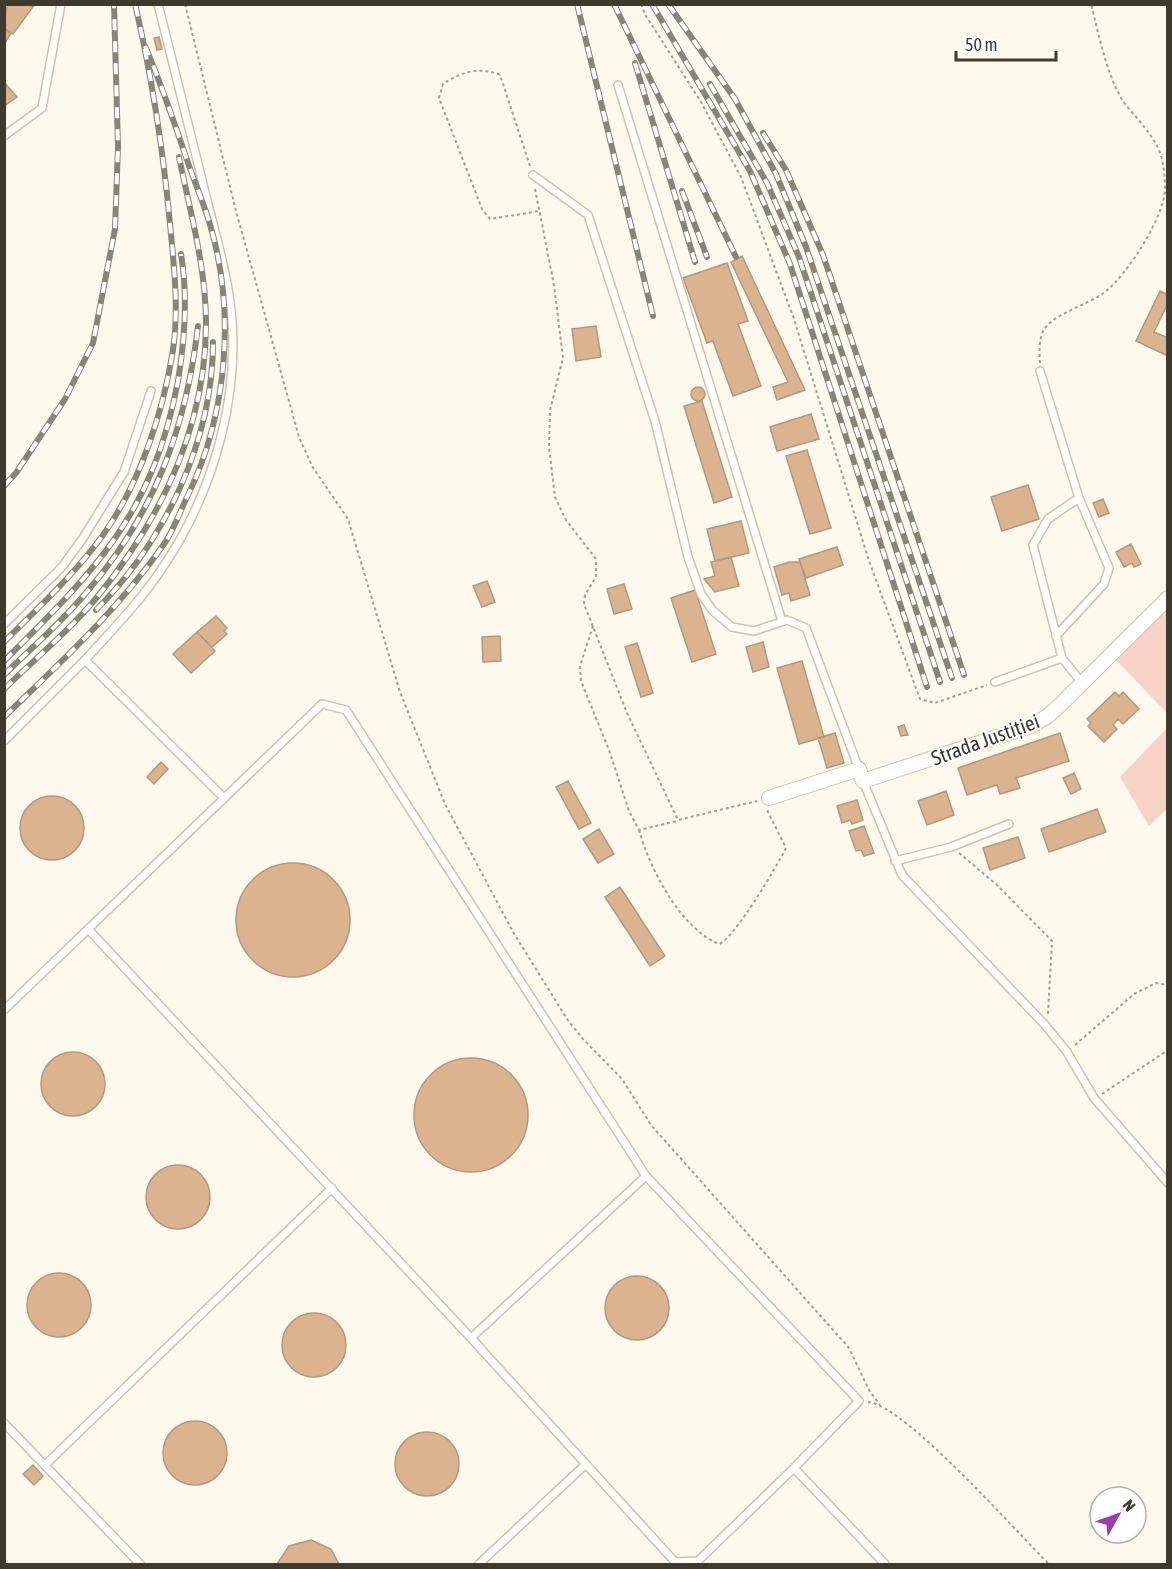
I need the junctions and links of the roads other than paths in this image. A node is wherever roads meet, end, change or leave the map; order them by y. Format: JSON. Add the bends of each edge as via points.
{"nodes":[{"id":1,"x":62,"y":4,"type":"edge"},
{"id":2,"x":158,"y":4,"type":"edge"},
{"id":3,"x":618,"y":85,"type":"dead end"},
{"id":4,"x":4,"y":136,"type":"edge"},
{"id":5,"x":533,"y":175,"type":"road end"},
{"id":6,"x":1040,"y":371,"type":"road end"},
{"id":7,"x":151,"y":391,"type":"dead end"},
{"id":8,"x":1079,"y":498,"type":"junction"},
{"id":9,"x":1167,"y":598,"type":"edge"},
{"id":10,"x":782,"y":621,"type":"junction"},
{"id":11,"x":4,"y":624,"type":"edge"},
{"id":12,"x":1056,"y":636,"type":"junction"},
{"id":13,"x":1062,"y":658,"type":"junction"},
{"id":14,"x":85,"y":660,"type":"junction"},
{"id":15,"x":995,"y":682,"type":"road end"},
{"id":16,"x":1082,"y":683,"type":"junction"},
{"id":17,"x":4,"y":741,"type":"edge"},
{"id":18,"x":861,"y":775,"type":"junction"},
{"id":19,"x":224,"y":798,"type":"junction"},
{"id":20,"x":765,"y":799,"type":"road end"},
{"id":21,"x":1009,"y":824,"type":"dead end"},
{"id":22,"x":895,"y":861,"type":"junction"},
{"id":23,"x":89,"y":930,"type":"junction"},
{"id":24,"x":4,"y":1010,"type":"edge"},
{"id":25,"x":646,"y":1176,"type":"junction"},
{"id":26,"x":1167,"y":1183,"type":"edge"},
{"id":27,"x":332,"y":1188,"type":"junction"},
{"id":28,"x":471,"y":1338,"type":"junction"},
{"id":29,"x":4,"y":1423,"type":"edge"},
{"id":30,"x":585,"y":1464,"type":"junction"},
{"id":31,"x":45,"y":1465,"type":"junction"},
{"id":32,"x":794,"y":1468,"type":"junction"},
{"id":33,"x":140,"y":1564,"type":"edge"},
{"id":34,"x":479,"y":1564,"type":"edge"},
{"id":35,"x":885,"y":1564,"type":"edge"}],
"edges":[{"from":1,"to":4,"type":"lane","via":[[42,108]]},
{"from":2,"to":14,"type":"lane","via":[[230,298],[232,357],[227,416],[218,454],[182,536],[161,571]]},
{"from":3,"to":10,"type":"lane"},
{"from":5,"to":10,"type":"lane","via":[[588,215],[655,421],[688,557],[701,594],[732,627],[754,631]]},
{"from":6,"to":8,"type":"lane"},
{"from":7,"to":11,"type":"lane","via":[[124,472],[83,538],[62,567]]},
{"from":8,"to":12,"type":"lane","via":[[1048,519],[1033,545]]},
{"from":8,"to":12,"type":"lane","via":[[1109,568],[1104,584]]},
{"from":9,"to":16,"type":"street","name":"Strada Justiției"},
{"from":10,"to":18,"type":"lane","via":[[806,628]]},
{"from":12,"to":13,"type":"lane"},
{"from":13,"to":15,"type":"lane"},
{"from":13,"to":16,"type":"lane"},
{"from":14,"to":17,"type":"lane"},
{"from":14,"to":19,"type":"lane"},
{"from":16,"to":18,"type":"street","name":"Strada Justiției","via":[[1048,716],[1031,726]]},
{"from":18,"to":20,"type":"street","name":"Strada Justiției"},
{"from":18,"to":22,"type":"lane"},
{"from":19,"to":23,"type":"lane"},
{"from":19,"to":25,"type":"lane","via":[[322,704],[346,710]]},
{"from":21,"to":22,"type":"lane","via":[[951,847]]},
{"from":22,"to":26,"type":"lane","via":[[902,874],[1045,1025],[1067,1052],[1094,1098]]},
{"from":23,"to":24,"type":"lane"},
{"from":23,"to":27,"type":"lane"},
{"from":25,"to":28,"type":"lane"},
{"from":25,"to":32,"type":"lane","via":[[859,1401]]},
{"from":27,"to":28,"type":"lane"},
{"from":27,"to":31,"type":"lane"},
{"from":28,"to":30,"type":"lane"},
{"from":29,"to":31,"type":"lane"},
{"from":30,"to":32,"type":"lane","via":[[675,1562],[698,1561]]},
{"from":30,"to":34,"type":"lane"},
{"from":31,"to":33,"type":"lane"},
{"from":32,"to":35,"type":"lane"}]}
